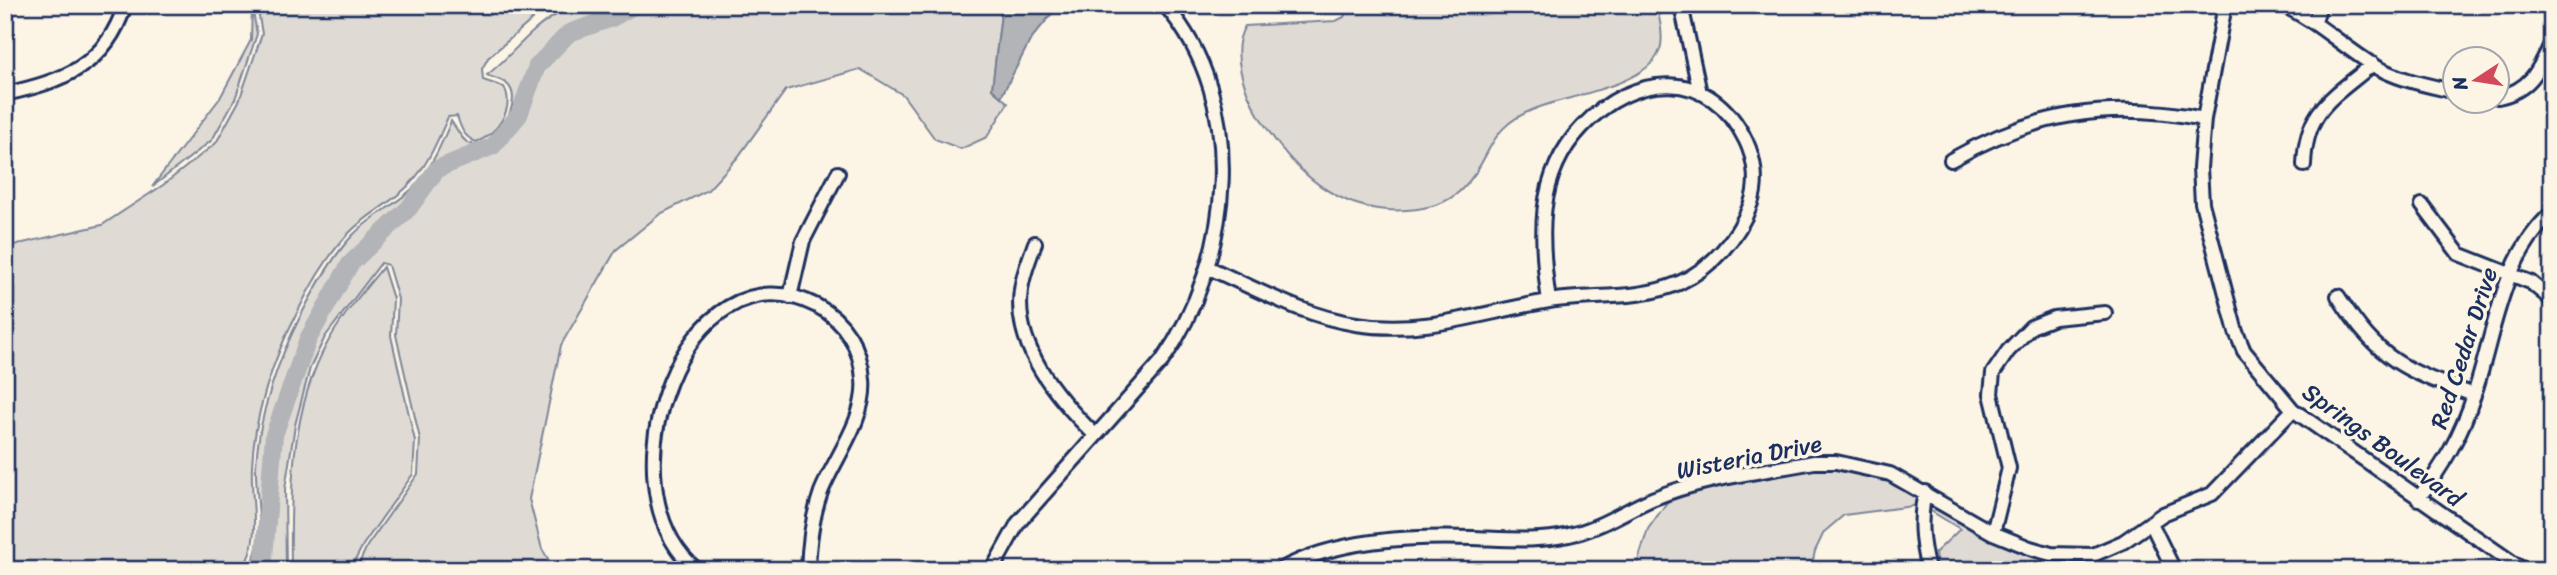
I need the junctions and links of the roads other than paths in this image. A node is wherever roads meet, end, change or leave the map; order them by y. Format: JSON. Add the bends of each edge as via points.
{"nodes":[{"id":1,"x":125,"y":5,"type":"edge"},
{"id":2,"x":1165,"y":5,"type":"edge"},
{"id":3,"x":1681,"y":5,"type":"edge"},
{"id":4,"x":2225,"y":5,"type":"edge"},
{"id":5,"x":2283,"y":5,"type":"edge"},
{"id":6,"x":2320,"y":5,"type":"edge"},
{"id":7,"x":2315,"y":21,"type":"junction"},
{"id":8,"x":2552,"y":42,"type":"edge"},
{"id":9,"x":2373,"y":64,"type":"junction"},
{"id":10,"x":2442,"y":89,"type":"edge"},
{"id":11,"x":1700,"y":93,"type":"junction"},
{"id":12,"x":2512,"y":93,"type":"edge"},
{"id":13,"x":5,"y":94,"type":"edge"},
{"id":14,"x":2204,"y":118,"type":"junction"},
{"id":15,"x":1951,"y":160,"type":"dead end"},
{"id":16,"x":2304,"y":165,"type":"dead end"},
{"id":17,"x":838,"y":173,"type":"dead end"},
{"id":18,"x":2422,"y":205,"type":"dead end"},
{"id":19,"x":2552,"y":213,"type":"edge"},
{"id":20,"x":1035,"y":243,"type":"dead end"},
{"id":21,"x":1209,"y":268,"type":"junction"},
{"id":22,"x":2509,"y":275,"type":"junction"},
{"id":23,"x":2339,"y":296,"type":"dead end"},
{"id":24,"x":790,"y":297,"type":"junction"},
{"id":25,"x":2552,"y":300,"type":"edge"},
{"id":26,"x":1549,"y":301,"type":"junction"},
{"id":27,"x":2105,"y":313,"type":"dead end"},
{"id":28,"x":2474,"y":395,"type":"junction"},
{"id":29,"x":2292,"y":410,"type":"junction"},
{"id":30,"x":1096,"y":435,"type":"junction"},
{"id":31,"x":1925,"y":492,"type":"junction"},
{"id":32,"x":2418,"y":499,"type":"junction"},
{"id":33,"x":2151,"y":523,"type":"junction"},
{"id":34,"x":1993,"y":533,"type":"junction"},
{"id":35,"x":697,"y":570,"type":"edge"},
{"id":36,"x":808,"y":570,"type":"edge"},
{"id":37,"x":992,"y":570,"type":"edge"},
{"id":38,"x":1280,"y":570,"type":"edge"},
{"id":39,"x":1928,"y":570,"type":"edge"},
{"id":40,"x":2174,"y":570,"type":"edge"},
{"id":41,"x":2523,"y":570,"type":"edge"}],
"edges":[{"from":1,"to":13,"type":"street","via":[[107,42],[76,71]]},
{"from":2,"to":21,"type":"street","via":[[1192,48],[1218,119],[1220,188]]},
{"from":3,"to":11,"type":"street"},
{"from":4,"to":14,"type":"street","name":"Springs Boulevard"},
{"from":5,"to":7,"type":"street"},
{"from":6,"to":7,"type":"street"},
{"from":7,"to":9,"type":"street"},
{"from":8,"to":12,"type":"street","via":[[2530,83]]},
{"from":9,"to":10,"type":"street","via":[[2400,78]]},
{"from":9,"to":16,"type":"street","via":[[2319,110],[2305,141]]},
{"from":11,"to":26,"type":"street","via":[[1669,85],[1632,90],[1614,98],[1578,131],[1554,170],[1545,197],[1541,225]]},
{"from":11,"to":26,"type":"street","via":[[1722,106],[1738,126],[1754,166],[1752,201],[1731,241],[1701,270],[1663,289]]},
{"from":14,"to":15,"type":"street","via":[[2159,112],[2087,113],[2013,128]]},
{"from":14,"to":29,"type":"street","name":"Springs Boulevard","via":[[2202,204],[2236,332],[2244,351]]},
{"from":17,"to":24,"type":"street","via":[[803,241]]},
{"from":18,"to":22,"type":"street","via":[[2459,254]]},
{"from":19,"to":22,"type":"street","name":"Red Cedar Drive","via":[[2523,246]]},
{"from":20,"to":30,"type":"street","via":[[1020,292],[1027,339],[1049,384]]},
{"from":21,"to":26,"type":"street","via":[[1332,320],[1396,328],[1422,328]]},
{"from":21,"to":30,"type":"street","via":[[1177,339]]},
{"from":22,"to":25,"type":"street","via":[[2530,282]]},
{"from":22,"to":28,"type":"street","name":"Red Cedar Drive"},
{"from":23,"to":28,"type":"street","via":[[2354,321],[2395,363]]},
{"from":24,"to":35,"type":"street","via":[[748,298],[715,318],[687,352],[659,411],[652,457],[656,502],[663,523]]},
{"from":24,"to":36,"type":"street","via":[[827,311],[844,328],[854,343],[864,382],[861,405],[813,519]]},
{"from":27,"to":34,"type":"street","via":[[2054,318],[2031,327],[1993,373],[1991,394],[2009,468]]},
{"from":28,"to":32,"type":"street","name":"Red Cedar Drive","via":[[2447,459]]},
{"from":29,"to":32,"type":"street","name":"Springs Boulevard"},
{"from":29,"to":33,"type":"street","name":"Wisteria Drive","via":[[2212,494]]},
{"from":30,"to":37,"type":"street","via":[[1018,523]]},
{"from":31,"to":34,"type":"street","name":"Wisteria Drive"},
{"from":31,"to":38,"type":"street","name":"Wisteria Drive","via":[[1866,467],[1814,462],[1670,493],[1568,536],[1451,537],[1350,545]]},
{"from":31,"to":39,"type":"street","via":[[1920,517]]},
{"from":32,"to":41,"type":"street","name":"Springs Boulevard"},
{"from":33,"to":34,"type":"street","name":"Wisteria Drive","via":[[2093,555],[2051,554]]},
{"from":33,"to":40,"type":"street"}]}
